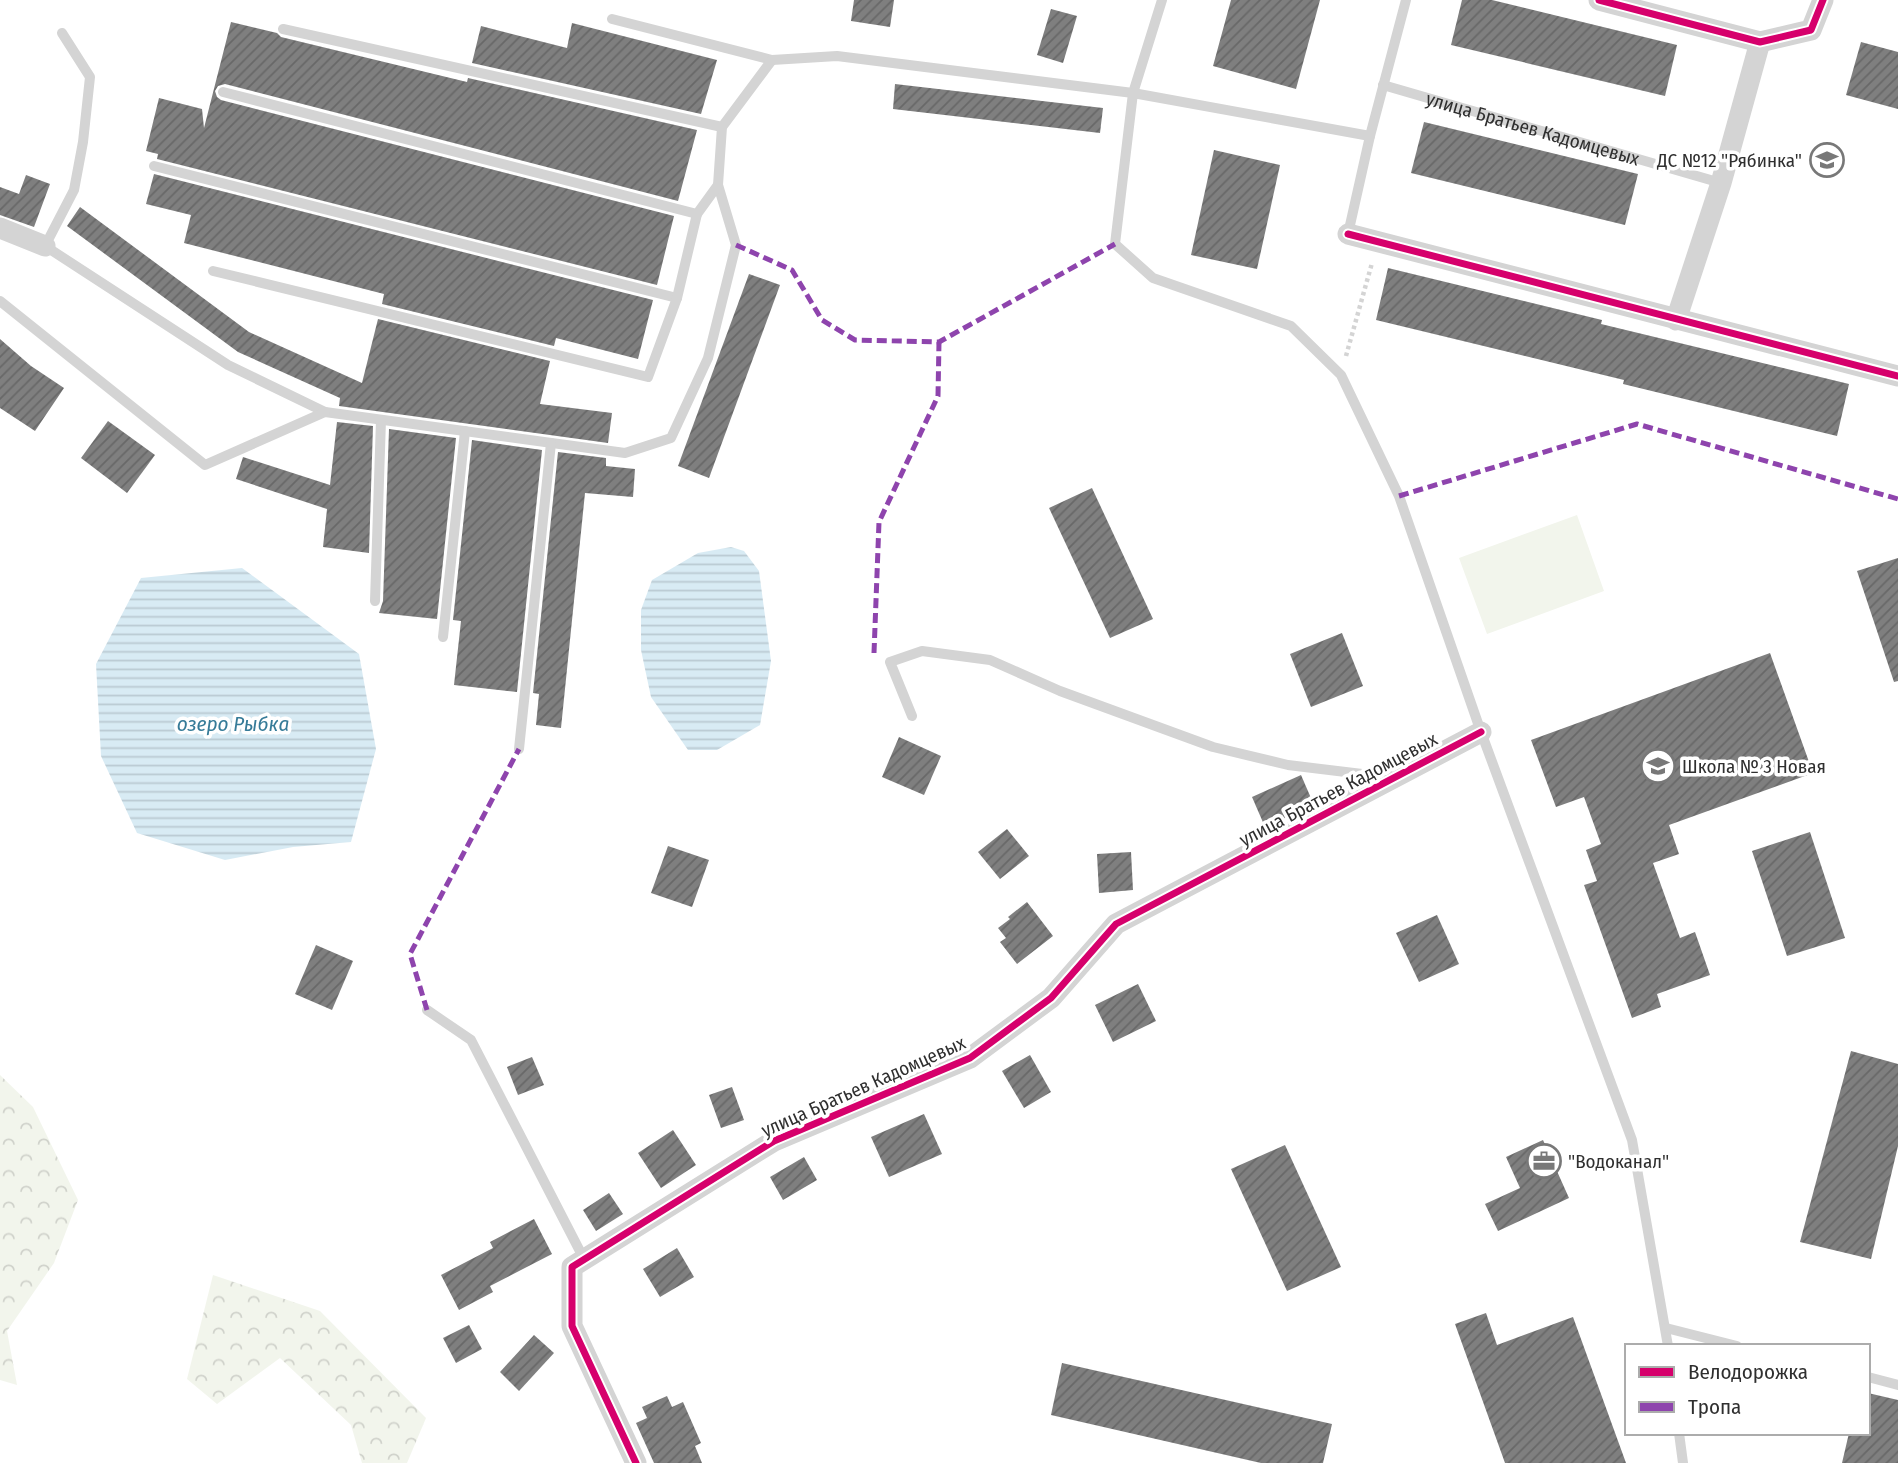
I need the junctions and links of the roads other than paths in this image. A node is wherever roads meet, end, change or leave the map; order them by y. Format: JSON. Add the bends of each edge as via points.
{"nodes":[{"id":1,"x":1162,"y":0,"type":"edge"},
{"id":2,"x":1406,"y":0,"type":"edge"},
{"id":3,"x":1599,"y":0,"type":"edge"},
{"id":4,"x":1823,"y":0,"type":"edge"},
{"id":5,"x":612,"y":19,"type":"dead end"},
{"id":6,"x":283,"y":29,"type":"dead end"},
{"id":7,"x":62,"y":33,"type":"dead end"},
{"id":8,"x":1760,"y":43,"type":"junction"},
{"id":9,"x":772,"y":60,"type":"junction"},
{"id":10,"x":1383,"y":85,"type":"junction"},
{"id":11,"x":223,"y":92,"type":"dead end"},
{"id":12,"x":1133,"y":93,"type":"junction"},
{"id":13,"x":722,"y":127,"type":"junction"},
{"id":14,"x":1370,"y":135,"type":"junction"},
{"id":15,"x":153,"y":166,"type":"dead end"},
{"id":16,"x":1721,"y":183,"type":"junction"},
{"id":17,"x":718,"y":185,"type":"junction"},
{"id":18,"x":697,"y":214,"type":"junction"},
{"id":19,"x":0,"y":228,"type":"edge"},
{"id":20,"x":1349,"y":234,"type":"joint"},
{"id":21,"x":45,"y":246,"type":"junction"},
{"id":22,"x":213,"y":271,"type":"dead end"},
{"id":23,"x":677,"y":298,"type":"junction"},
{"id":24,"x":0,"y":301,"type":"edge"},
{"id":25,"x":1676,"y":320,"type":"junction"},
{"id":26,"x":1898,"y":376,"type":"edge"},
{"id":27,"x":325,"y":412,"type":"junction"},
{"id":28,"x":381,"y":419,"type":"junction"},
{"id":29,"x":465,"y":431,"type":"junction"},
{"id":30,"x":551,"y":443,"type":"junction"},
{"id":31,"x":375,"y":601,"type":"dead end"},
{"id":32,"x":443,"y":637,"type":"dead end"},
{"id":33,"x":912,"y":716,"type":"dead end"},
{"id":34,"x":1481,"y":732,"type":"junction"},
{"id":35,"x":519,"y":749,"type":"dead end"},
{"id":36,"x":1393,"y":778,"type":"junction"},
{"id":37,"x":427,"y":1010,"type":"dead end"},
{"id":38,"x":584,"y":1259,"type":"junction"},
{"id":39,"x":1666,"y":1328,"type":"junction"},
{"id":40,"x":1668,"y":1344,"type":"edge"},
{"id":41,"x":1729,"y":1344,"type":"edge"},
{"id":42,"x":1870,"y":1378,"type":"edge"},
{"id":43,"x":1898,"y":1385,"type":"edge"},
{"id":44,"x":1679,"y":1435,"type":"edge"},
{"id":45,"x":636,"y":1463,"type":"edge"},
{"id":46,"x":1683,"y":1463,"type":"edge"}],
"edges":[{"from":1,"to":12,"type":"lane"},
{"from":2,"to":10,"type":"lane"},
{"from":3,"to":8,"type":"street"},
{"from":4,"to":8,"type":"street","via":[[1811,30]]},
{"from":5,"to":9,"type":"lane"},
{"from":6,"to":13,"type":"lane"},
{"from":7,"to":21,"type":"lane","via":[[90,78],[74,190]]},
{"from":8,"to":16,"type":"street"},
{"from":9,"to":12,"type":"lane","via":[[836,56]]},
{"from":9,"to":13,"type":"lane"},
{"from":10,"to":14,"type":"lane"},
{"from":10,"to":16,"type":"lane","name":"улица Братьев Кадомцевых"},
{"from":11,"to":18,"type":"lane"},
{"from":12,"to":14,"type":"lane"},
{"from":12,"to":34,"type":"lane","via":[[1115,244],[1153,278],[1291,326],[1341,375],[1399,496]]},
{"from":13,"to":17,"type":"lane"},
{"from":14,"to":20,"type":"lane"},
{"from":15,"to":23,"type":"lane"},
{"from":16,"to":25,"type":"street"},
{"from":17,"to":18,"type":"lane"},
{"from":17,"to":30,"type":"lane","via":[[736,245],[708,358],[671,438],[625,453]]},
{"from":18,"to":23,"type":"lane"},
{"from":19,"to":21,"type":"street"},
{"from":20,"to":25,"type":"street"},
{"from":21,"to":27,"type":"lane","via":[[228,365]]},
{"from":22,"to":23,"type":"lane","via":[[648,377]]},
{"from":24,"to":27,"type":"lane","via":[[205,465]]},
{"from":25,"to":26,"type":"street"},
{"from":27,"to":28,"type":"lane"},
{"from":28,"to":29,"type":"lane"},
{"from":28,"to":31,"type":"lane"},
{"from":29,"to":30,"type":"lane"},
{"from":29,"to":32,"type":"lane"},
{"from":30,"to":35,"type":"lane"},
{"from":33,"to":36,"type":"lane","via":[[890,662],[922,651],[990,660],[1213,747],[1289,765]]},
{"from":34,"to":36,"type":"street","name":"улица Братьев Кадомцевых"},
{"from":34,"to":39,"type":"lane","via":[[1632,1140]]},
{"from":36,"to":38,"type":"street","name":"улица Братьев Кадомцевых","via":[[1116,924],[1051,998],[970,1058],[774,1141]]},
{"from":37,"to":38,"type":"lane","via":[[471,1040]]},
{"from":38,"to":45,"type":"street","via":[[572,1267],[572,1326]]},
{"from":39,"to":40,"type":"lane"},
{"from":39,"to":41,"type":"lane"},
{"from":42,"to":43,"type":"lane"},
{"from":44,"to":46,"type":"lane"}]}
